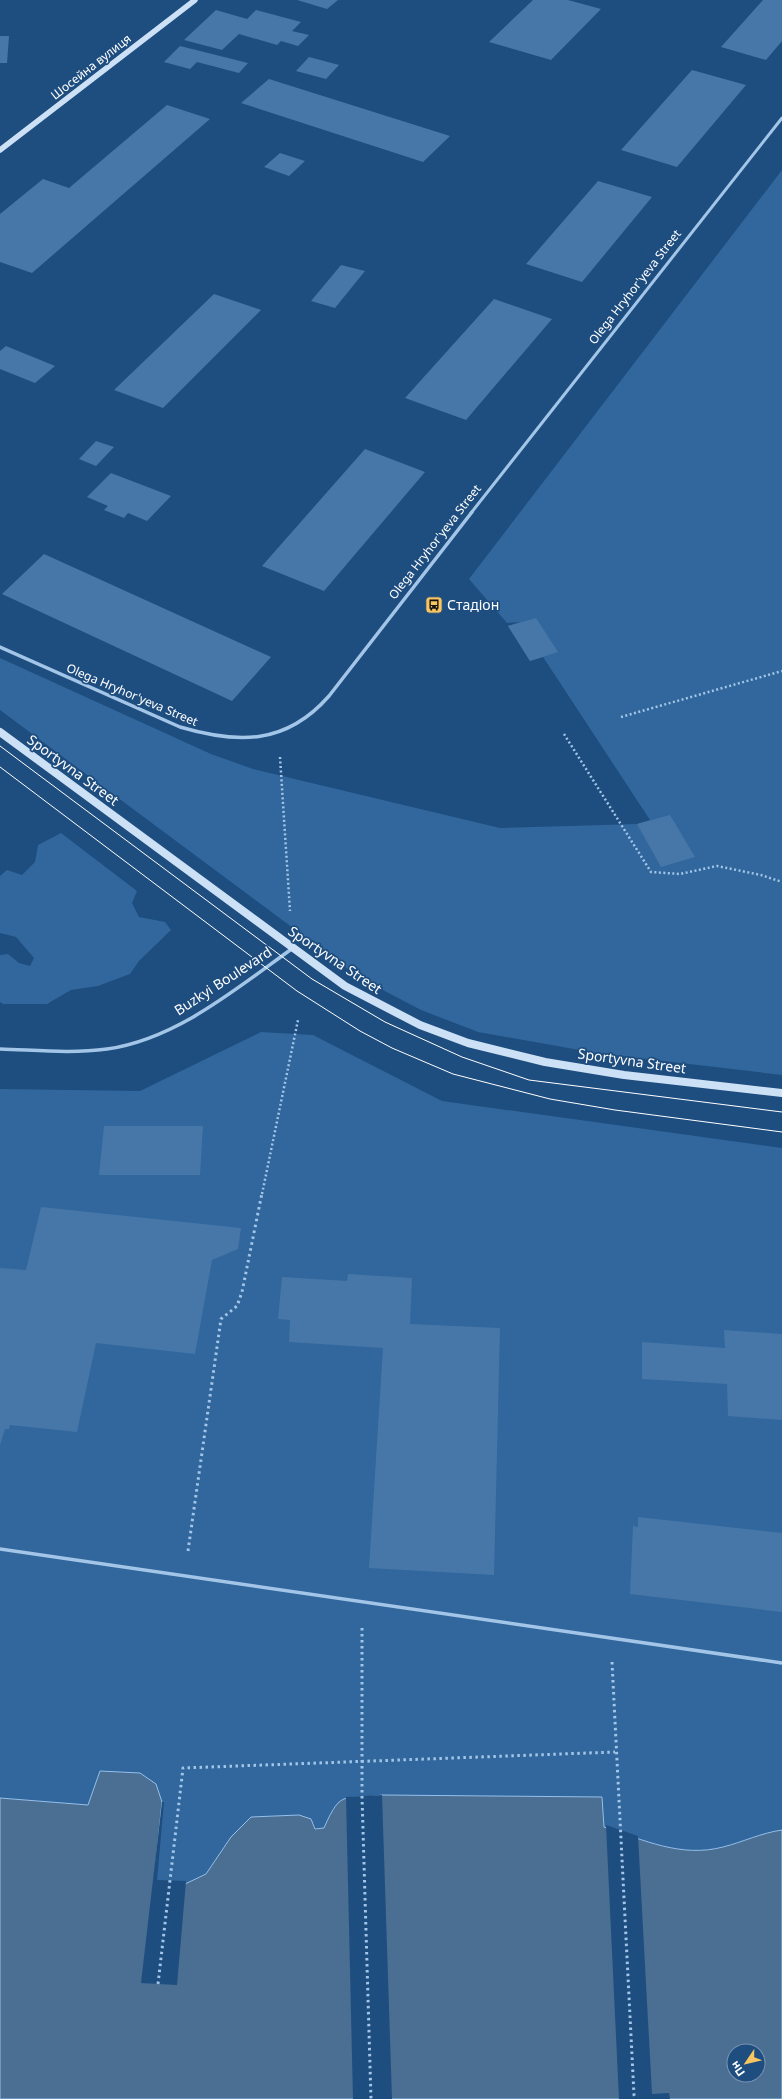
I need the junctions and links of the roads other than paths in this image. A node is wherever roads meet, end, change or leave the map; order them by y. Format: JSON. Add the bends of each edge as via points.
{"nodes":[{"id":1,"x":195,"y":0,"type":"edge"},
{"id":2,"x":782,"y":118,"type":"edge"},
{"id":3,"x":0,"y":150,"type":"edge"},
{"id":4,"x":0,"y":647,"type":"edge"},
{"id":5,"x":0,"y":732,"type":"edge"},
{"id":6,"x":292,"y":948,"type":"junction"},
{"id":7,"x":0,"y":1048,"type":"edge"},
{"id":8,"x":782,"y":1093,"type":"edge"},
{"id":9,"x":0,"y":1549,"type":"edge"},
{"id":10,"x":782,"y":1663,"type":"edge"}],
"edges":[{"from":1,"to":3,"type":"street","name":"Шосейна вулиця"},
{"from":2,"to":4,"type":"street","name":"Olega Hryhor'yeva Street","via":[[406,595],[364,653],[325,701],[305,719],[278,734],[252,738],[225,738],[194,733],[155,718]]},
{"from":5,"to":6,"type":"street","name":"Sportyvna Street"},
{"from":6,"to":7,"type":"street","name":"Buzkyi Boulevard","via":[[195,1015],[155,1036],[121,1046],[78,1051]]},
{"from":6,"to":8,"type":"street","name":"Sportyvna Street","via":[[345,986],[380,1006],[468,1042],[542,1061]]},
{"from":9,"to":10,"type":"lane"}]}
